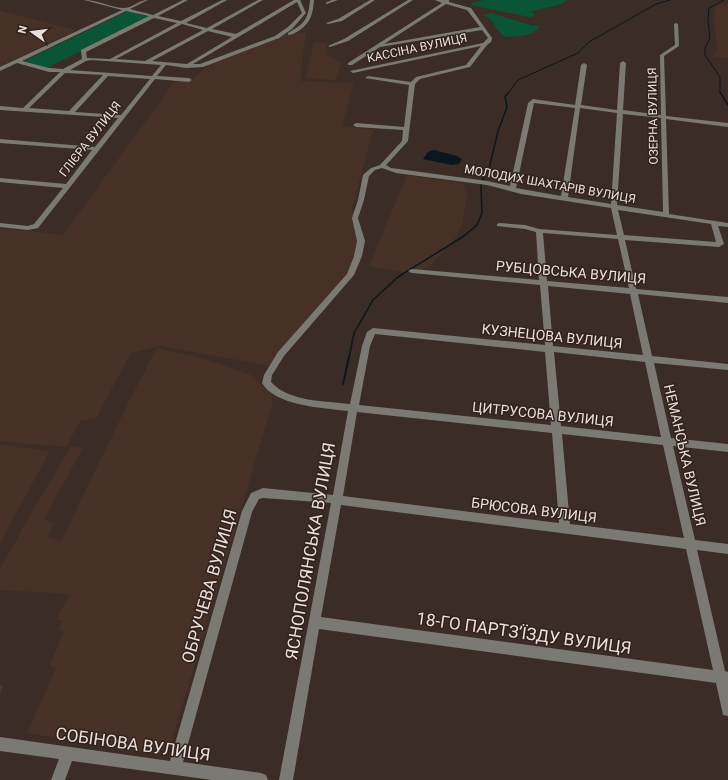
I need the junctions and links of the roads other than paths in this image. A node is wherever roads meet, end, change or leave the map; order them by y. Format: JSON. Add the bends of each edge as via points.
{"nodes":[{"id":1,"x":86,"y":0,"type":"edge"},
{"id":2,"x":146,"y":0,"type":"edge"},
{"id":3,"x":186,"y":0,"type":"edge"},
{"id":4,"x":225,"y":0,"type":"edge"},
{"id":5,"x":261,"y":0,"type":"edge"},
{"id":6,"x":297,"y":0,"type":"edge"},
{"id":7,"x":312,"y":0,"type":"edge"},
{"id":8,"x":336,"y":0,"type":"edge"},
{"id":9,"x":373,"y":0,"type":"edge"},
{"id":10,"x":411,"y":0,"type":"edge"},
{"id":11,"x":437,"y":0,"type":"edge"},
{"id":12,"x":447,"y":1,"type":"edge"},
{"id":13,"x":327,"y":3,"type":"dead end"},
{"id":14,"x":126,"y":10,"type":"junction"},
{"id":15,"x":154,"y":16,"type":"junction"},
{"id":16,"x":182,"y":22,"type":"junction"},
{"id":17,"x":328,"y":23,"type":"dead end"},
{"id":18,"x":676,"y":24,"type":"dead end"},
{"id":19,"x":483,"y":28,"type":"junction"},
{"id":20,"x":208,"y":29,"type":"junction"},
{"id":21,"x":236,"y":36,"type":"junction"},
{"id":22,"x":280,"y":41,"type":"dead end"},
{"id":23,"x":485,"y":44,"type":"junction"},
{"id":24,"x":330,"y":46,"type":"dead end"},
{"id":25,"x":377,"y":47,"type":"junction"},
{"id":26,"x":86,"y":60,"type":"junction"},
{"id":27,"x":110,"y":60,"type":"junction"},
{"id":28,"x":17,"y":61,"type":"junction"},
{"id":29,"x":147,"y":62,"type":"junction"},
{"id":30,"x":622,"y":63,"type":"dead end"},
{"id":31,"x":164,"y":64,"type":"junction"},
{"id":32,"x":350,"y":64,"type":"dead end"},
{"id":33,"x":584,"y":65,"type":"dead end"},
{"id":34,"x":186,"y":66,"type":"junction"},
{"id":35,"x":0,"y":69,"type":"edge"},
{"id":36,"x":64,"y":71,"type":"junction"},
{"id":37,"x":353,"y":71,"type":"dead end"},
{"id":38,"x":107,"y":74,"type":"junction"},
{"id":39,"x":153,"y":77,"type":"junction"},
{"id":40,"x":368,"y":78,"type":"dead end"},
{"id":41,"x":189,"y":80,"type":"dead end"},
{"id":42,"x":412,"y":84,"type":"junction"},
{"id":43,"x":577,"y":106,"type":"junction"},
{"id":44,"x":0,"y":108,"type":"edge"},
{"id":45,"x":24,"y":110,"type":"junction"},
{"id":46,"x":619,"y":112,"type":"junction"},
{"id":47,"x":71,"y":113,"type":"junction"},
{"id":48,"x":122,"y":117,"type":"junction"},
{"id":49,"x":663,"y":118,"type":"junction"},
{"id":50,"x":356,"y":125,"type":"dead end"},
{"id":51,"x":728,"y":125,"type":"edge"},
{"id":52,"x":407,"y":129,"type":"junction"},
{"id":53,"x":0,"y":141,"type":"edge"},
{"id":54,"x":97,"y":149,"type":"junction"},
{"id":55,"x":383,"y":166,"type":"junction"},
{"id":56,"x":0,"y":180,"type":"edge"},
{"id":57,"x":68,"y":186,"type":"junction"},
{"id":58,"x":513,"y":189,"type":"junction"},
{"id":59,"x":564,"y":199,"type":"junction"},
{"id":60,"x":614,"y":207,"type":"junction"},
{"id":61,"x":666,"y":215,"type":"junction"},
{"id":62,"x":714,"y":223,"type":"junction"},
{"id":63,"x":0,"y":224,"type":"edge"},
{"id":64,"x":500,"y":225,"type":"dead end"},
{"id":65,"x":728,"y":225,"type":"edge"},
{"id":66,"x":539,"y":231,"type":"junction"},
{"id":67,"x":621,"y":238,"type":"junction"},
{"id":68,"x":412,"y":271,"type":"dead end"},
{"id":69,"x":544,"y":283,"type":"junction"},
{"id":70,"x":633,"y":291,"type":"junction"},
{"id":71,"x":728,"y":300,"type":"edge"},
{"id":72,"x":373,"y":331,"type":"joint"},
{"id":73,"x":549,"y":349,"type":"junction"},
{"id":74,"x":649,"y":359,"type":"junction"},
{"id":75,"x":728,"y":367,"type":"edge"},
{"id":76,"x":354,"y":408,"type":"junction"},
{"id":77,"x":557,"y":430,"type":"junction"},
{"id":78,"x":667,"y":441,"type":"junction"},
{"id":79,"x":728,"y":448,"type":"edge"},
{"id":80,"x":337,"y":500,"type":"junction"},
{"id":81,"x":565,"y":528,"type":"junction"},
{"id":82,"x":690,"y":544,"type":"junction"},
{"id":83,"x":728,"y":549,"type":"edge"},
{"id":84,"x":314,"y":622,"type":"junction"},
{"id":85,"x":724,"y":678,"type":"edge"},
{"id":86,"x":728,"y":710,"type":"edge"},
{"id":87,"x":0,"y":744,"type":"edge"},
{"id":88,"x":68,"y":753,"type":"junction"},
{"id":89,"x":175,"y":767,"type":"junction"},
{"id":90,"x":58,"y":780,"type":"edge"},
{"id":91,"x":261,"y":780,"type":"edge"},
{"id":92,"x":286,"y":780,"type":"edge"}],
"edges":[{"from":1,"to":14,"type":"street"},
{"from":2,"to":14,"type":"street"},
{"from":3,"to":15,"type":"street"},
{"from":4,"to":16,"type":"street"},
{"from":5,"to":20,"type":"street"},
{"from":6,"to":21,"type":"street"},
{"from":6,"to":34,"type":"street","via":[[304,14],[284,33],[204,65]]},
{"from":7,"to":22,"type":"street","via":[[311,18]]},
{"from":8,"to":13,"type":"street"},
{"from":9,"to":17,"type":"street","via":[[340,20]]},
{"from":10,"to":24,"type":"street","via":[[346,40]]},
{"from":11,"to":12,"type":"street"},
{"from":12,"to":19,"type":"street","via":[[469,9]]},
{"from":12,"to":25,"type":"street"},
{"from":14,"to":15,"type":"street"},
{"from":14,"to":28,"type":"street"},
{"from":15,"to":16,"type":"street"},
{"from":15,"to":26,"type":"street","via":[[83,51]]},
{"from":16,"to":20,"type":"street"},
{"from":16,"to":27,"type":"street"},
{"from":18,"to":49,"type":"street","name":"ОЗЕРНА ВУЛИЦЯ","via":[[677,46],[662,55]]},
{"from":19,"to":23,"type":"street","via":[[490,38]]},
{"from":19,"to":25,"type":"street"},
{"from":20,"to":21,"type":"street"},
{"from":20,"to":29,"type":"street"},
{"from":21,"to":34,"type":"street"},
{"from":23,"to":37,"type":"street","name":"КАССІНА ВУЛИЦЯ"},
{"from":23,"to":42,"type":"street","via":[[468,66],[418,78]]},
{"from":25,"to":32,"type":"street"},
{"from":26,"to":27,"type":"street"},
{"from":26,"to":36,"type":"street"},
{"from":27,"to":29,"type":"street"},
{"from":28,"to":35,"type":"street"},
{"from":28,"to":36,"type":"street","via":[[49,70]]},
{"from":29,"to":31,"type":"street"},
{"from":30,"to":46,"type":"street","name":"НЕМАНСЬКА ВУЛИЦЯ"},
{"from":31,"to":34,"type":"street"},
{"from":31,"to":39,"type":"street","name":"ГЛІЄРА ВУЛИЦЯ"},
{"from":33,"to":43,"type":"street"},
{"from":36,"to":38,"type":"street"},
{"from":36,"to":45,"type":"street"},
{"from":38,"to":39,"type":"street"},
{"from":38,"to":47,"type":"street"},
{"from":39,"to":41,"type":"street"},
{"from":39,"to":48,"type":"street","name":"ГЛІЄРА ВУЛИЦЯ"},
{"from":40,"to":42,"type":"street","name":"КАССІНА ВУЛИЦЯ"},
{"from":42,"to":52,"type":"street"},
{"from":43,"to":46,"type":"street"},
{"from":43,"to":58,"type":"street","via":[[534,101],[531,103]]},
{"from":43,"to":59,"type":"street"},
{"from":44,"to":45,"type":"street"},
{"from":45,"to":47,"type":"street"},
{"from":46,"to":49,"type":"street"},
{"from":46,"to":60,"type":"street","name":"НЕМАНСЬКА ВУЛИЦЯ"},
{"from":47,"to":48,"type":"street"},
{"from":48,"to":54,"type":"street","name":"ГЛІЄРА ВУЛИЦЯ"},
{"from":49,"to":51,"type":"street"},
{"from":49,"to":61,"type":"street","name":"ОЗЕРНА ВУЛИЦЯ"},
{"from":50,"to":52,"type":"street"},
{"from":52,"to":55,"type":"street","via":[[403,145]]},
{"from":53,"to":54,"type":"street"},
{"from":54,"to":57,"type":"street","name":"ГЛІЄРА ВУЛИЦЯ"},
{"from":55,"to":58,"type":"street","name":"МОЛОДИХ ШАХТАРІВ ВУЛИЦЯ","via":[[388,170]]},
{"from":55,"to":76,"type":"street","name":"ЦИТРУСОВА ВУЛИЦЯ","via":[[366,174],[355,218],[361,241],[350,275],[280,354],[266,383],[270,390],[292,398]]},
{"from":56,"to":57,"type":"street"},
{"from":57,"to":63,"type":"street","name":"ГЛІЄРА ВУЛИЦЯ","via":[[34,227]]},
{"from":58,"to":59,"type":"street","name":"МОЛОДИХ ШАХТАРІВ ВУЛИЦЯ"},
{"from":59,"to":60,"type":"street","name":"МОЛОДИХ ШАХТАРІВ ВУЛИЦЯ"},
{"from":60,"to":61,"type":"street","name":"МОЛОДИХ ШАХТАРІВ ВУЛИЦЯ"},
{"from":60,"to":67,"type":"street","name":"НЕМАНСЬКА ВУЛИЦЯ"},
{"from":61,"to":62,"type":"street","name":"МОЛОДИХ ШАХТАРІВ ВУЛИЦЯ"},
{"from":62,"to":65,"type":"street","name":"МОЛОДИХ ШАХТАРІВ ВУЛИЦЯ"},
{"from":62,"to":67,"type":"street","via":[[719,245]]},
{"from":64,"to":66,"type":"street"},
{"from":66,"to":67,"type":"street"},
{"from":66,"to":69,"type":"street"},
{"from":67,"to":70,"type":"street","name":"НЕМАНСЬКА ВУЛИЦЯ"},
{"from":68,"to":69,"type":"street","name":"РУБЦОВСЬКА ВУЛИЦЯ"},
{"from":69,"to":70,"type":"street","name":"РУБЦОВСЬКА ВУЛИЦЯ"},
{"from":69,"to":73,"type":"street"},
{"from":70,"to":71,"type":"street","name":"РУБЦОВСЬКА ВУЛИЦЯ"},
{"from":70,"to":74,"type":"street","name":"НЕМАНСЬКА ВУЛИЦЯ"},
{"from":72,"to":73,"type":"street","name":"КУЗНЕЦОВА ВУЛИЦЯ"},
{"from":72,"to":76,"type":"street","name":"ЯСНОПОЛЯНСЬКА ВУЛИЦЯ","via":[[366,346]]},
{"from":73,"to":74,"type":"street","name":"КУЗНЕЦОВА ВУЛИЦЯ"},
{"from":73,"to":77,"type":"street"},
{"from":74,"to":75,"type":"street","name":"КУЗНЕЦОВА ВУЛИЦЯ"},
{"from":74,"to":78,"type":"street","name":"НЕМАНСЬКА ВУЛИЦЯ"},
{"from":76,"to":77,"type":"street","name":"ЦИТРУСОВА ВУЛИЦЯ"},
{"from":76,"to":80,"type":"street","name":"ЯСНОПОЛЯНСЬКА ВУЛИЦЯ"},
{"from":77,"to":78,"type":"street","name":"ЦИТРУСОВА ВУЛИЦЯ"},
{"from":77,"to":81,"type":"street"},
{"from":78,"to":79,"type":"street","name":"ЦИТРУСОВА ВУЛИЦЯ"},
{"from":78,"to":82,"type":"street","name":"НЕМАНСЬКА ВУЛИЦЯ"},
{"from":80,"to":81,"type":"street","name":"БРЮСОВА ВУЛИЦЯ"},
{"from":80,"to":84,"type":"street","name":"ЯСНОПОЛЯНСЬКА ВУЛИЦЯ"},
{"from":80,"to":89,"type":"street","name":"ОБРУЧЕВА ВУЛИЦЯ","via":[[263,493],[255,496],[250,503]]},
{"from":81,"to":82,"type":"street","name":"БРЮСОВА ВУЛИЦЯ"},
{"from":82,"to":83,"type":"street","name":"БРЮСОВА ВУЛИЦЯ"},
{"from":82,"to":85,"type":"street","name":"НЕМАНСЬКА ВУЛИЦЯ"},
{"from":84,"to":85,"type":"street","name":"18-ГО ПАРТЗ’ЇЗДУ ВУЛИЦЯ"},
{"from":84,"to":92,"type":"street","name":"ЯСНОПОЛЯНСЬКА ВУЛИЦЯ"},
{"from":85,"to":86,"type":"street","name":"НЕМАНСЬКА ВУЛИЦЯ"},
{"from":87,"to":88,"type":"street","name":"СОБІНОВА ВУЛИЦЯ"},
{"from":88,"to":89,"type":"street","name":"СОБІНОВА ВУЛИЦЯ"},
{"from":88,"to":90,"type":"street"},
{"from":89,"to":91,"type":"street","name":"СОБІНОВА ВУЛИЦЯ"}]}
